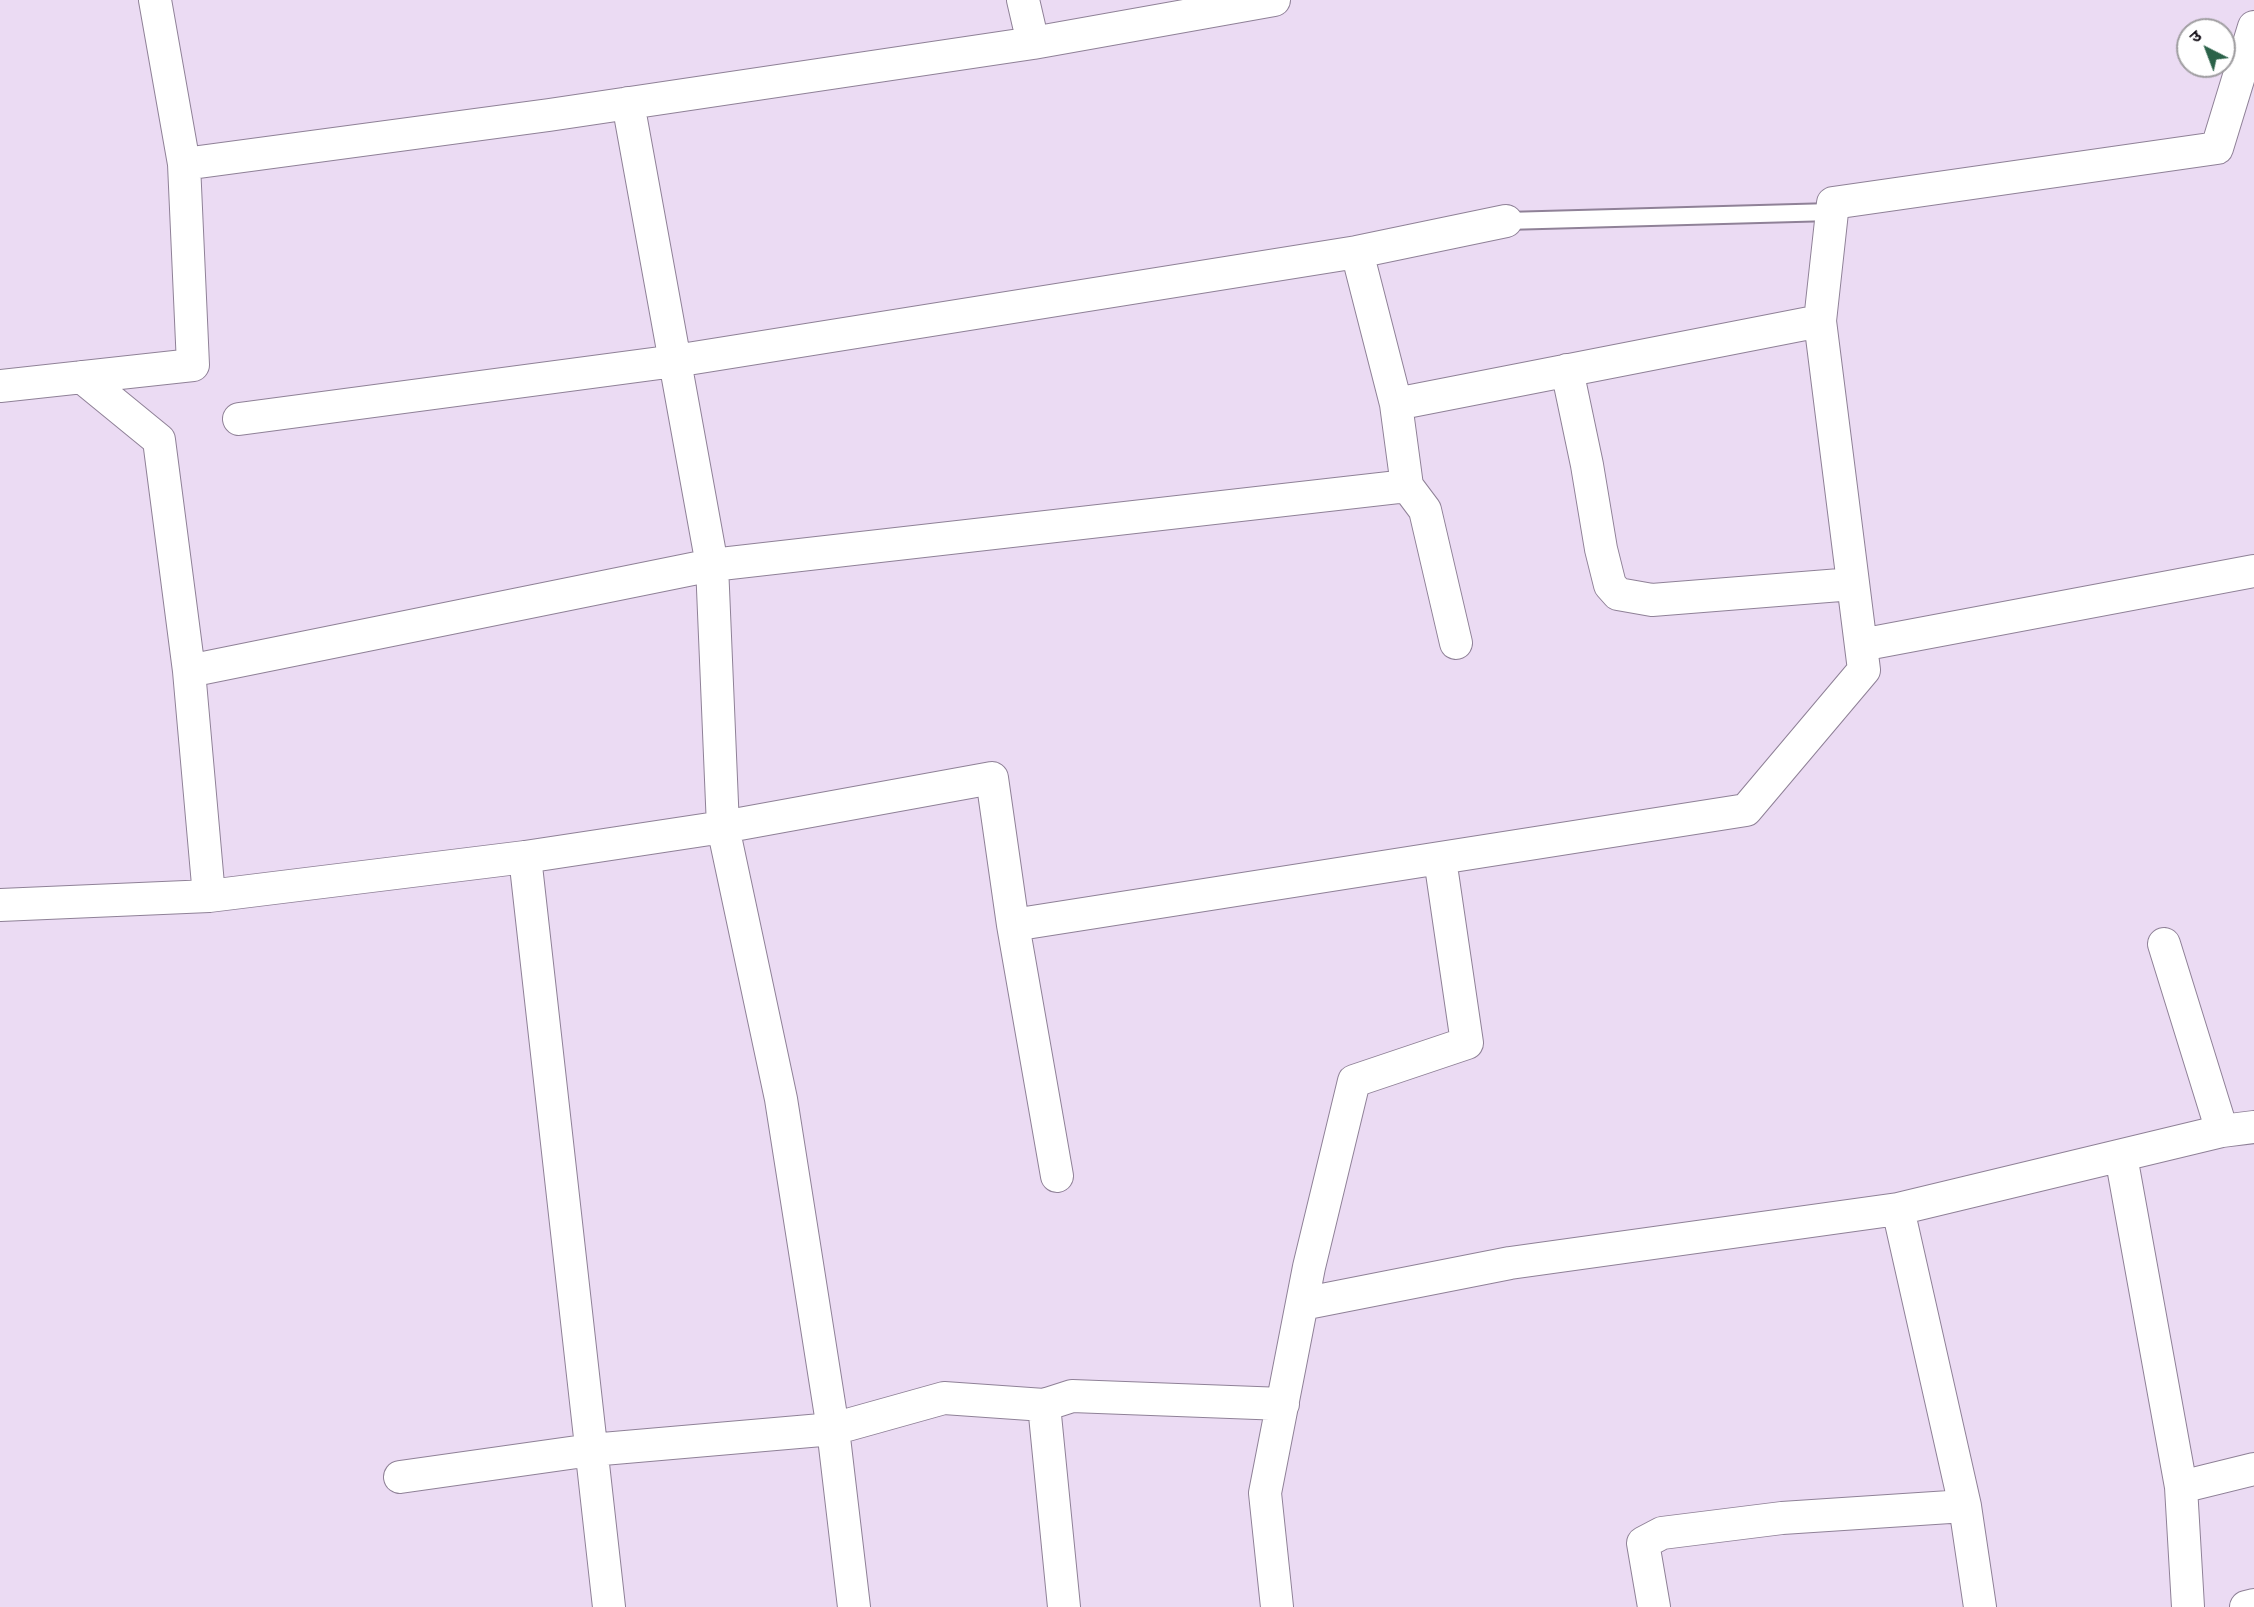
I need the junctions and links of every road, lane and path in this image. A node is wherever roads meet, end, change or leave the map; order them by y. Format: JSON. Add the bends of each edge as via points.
{"nodes":[{"id":1,"x":155,"y":0,"type":"edge"},
{"id":2,"x":1023,"y":0,"type":"edge"},
{"id":3,"x":1274,"y":0,"type":"edge"},
{"id":4,"x":2254,"y":27,"type":"edge"},
{"id":5,"x":1033,"y":43,"type":"junction"},
{"id":6,"x":628,"y":103,"type":"junction"},
{"id":7,"x":184,"y":164,"type":"junction"},
{"id":8,"x":1832,"y":212,"type":"junction"},
{"id":9,"x":1506,"y":221,"type":"joint"},
{"id":10,"x":1357,"y":252,"type":"junction"},
{"id":11,"x":1820,"y":321,"type":"junction"},
{"id":12,"x":675,"y":360,"type":"junction"},
{"id":13,"x":1567,"y":370,"type":"junction"},
{"id":14,"x":82,"y":377,"type":"junction"},
{"id":15,"x":0,"y":386,"type":"edge"},
{"id":16,"x":1396,"y":404,"type":"junction"},
{"id":17,"x":239,"y":419,"type":"dead end"},
{"id":18,"x":1407,"y":486,"type":"junction"},
{"id":19,"x":712,"y":565,"type":"junction"},
{"id":20,"x":2254,"y":571,"type":"edge"},
{"id":21,"x":1853,"y":584,"type":"junction"},
{"id":22,"x":1456,"y":643,"type":"dead end"},
{"id":23,"x":1861,"y":645,"type":"junction"},
{"id":24,"x":189,"y":671,"type":"junction"},
{"id":25,"x":723,"y":827,"type":"junction"},
{"id":26,"x":525,"y":857,"type":"junction"},
{"id":27,"x":1440,"y":859,"type":"junction"},
{"id":28,"x":209,"y":896,"type":"junction"},
{"id":29,"x":0,"y":905,"type":"edge"},
{"id":30,"x":1013,"y":925,"type":"junction"},
{"id":31,"x":2164,"y":944,"type":"dead end"},
{"id":32,"x":2254,"y":1127,"type":"edge"},
{"id":33,"x":2222,"y":1131,"type":"junction"},
{"id":34,"x":2121,"y":1156,"type":"junction"},
{"id":35,"x":1057,"y":1176,"type":"dead end"},
{"id":36,"x":1898,"y":1209,"type":"junction"},
{"id":37,"x":1302,"y":1304,"type":"junction"},
{"id":38,"x":1282,"y":1404,"type":"junction"},
{"id":39,"x":1044,"y":1405,"type":"junction"},
{"id":40,"x":833,"y":1429,"type":"junction"},
{"id":41,"x":591,"y":1450,"type":"junction"},
{"id":42,"x":2254,"y":1469,"type":"edge"},
{"id":43,"x":400,"y":1477,"type":"dead end"},
{"id":44,"x":2181,"y":1486,"type":"junction"},
{"id":45,"x":1965,"y":1506,"type":"junction"},
{"id":46,"x":2254,"y":1605,"type":"edge"},
{"id":47,"x":609,"y":1607,"type":"edge"},
{"id":48,"x":854,"y":1607,"type":"edge"},
{"id":49,"x":1064,"y":1607,"type":"edge"},
{"id":50,"x":1277,"y":1607,"type":"edge"},
{"id":51,"x":1654,"y":1607,"type":"edge"},
{"id":52,"x":1980,"y":1607,"type":"edge"},
{"id":53,"x":2188,"y":1607,"type":"edge"},
{"id":54,"x":2246,"y":1607,"type":"edge"}],
"edges":[{"from":1,"to":7,"type":"street"},
{"from":2,"to":5,"type":"street"},
{"from":3,"to":5,"type":"street"},
{"from":4,"to":8,"type":"street","via":[[2217,148],[1833,203]]},
{"from":5,"to":6,"type":"street"},
{"from":6,"to":7,"type":"street"},
{"from":6,"to":12,"type":"street"},
{"from":7,"to":14,"type":"street","via":[[193,365]]},
{"from":8,"to":9,"type":"lane"},
{"from":8,"to":11,"type":"street"},
{"from":9,"to":10,"type":"street"},
{"from":10,"to":12,"type":"street"},
{"from":10,"to":16,"type":"street"},
{"from":11,"to":13,"type":"street"},
{"from":11,"to":21,"type":"street"},
{"from":12,"to":17,"type":"street"},
{"from":12,"to":19,"type":"street"},
{"from":13,"to":16,"type":"street"},
{"from":13,"to":21,"type":"street","via":[[1601,549],[1610,585],[1618,594],[1652,600]]},
{"from":14,"to":15,"type":"street"},
{"from":14,"to":24,"type":"street","via":[[159,440]]},
{"from":16,"to":18,"type":"street"},
{"from":18,"to":19,"type":"street"},
{"from":18,"to":22,"type":"street","via":[[1425,510]]},
{"from":19,"to":24,"type":"street"},
{"from":19,"to":25,"type":"street"},
{"from":20,"to":23,"type":"street"},
{"from":21,"to":23,"type":"street"},
{"from":23,"to":27,"type":"street","via":[[1864,670],[1746,810]]},
{"from":24,"to":28,"type":"street"},
{"from":25,"to":26,"type":"street"},
{"from":25,"to":30,"type":"street","via":[[992,778]]},
{"from":25,"to":40,"type":"street","via":[[781,1099]]},
{"from":26,"to":28,"type":"street"},
{"from":26,"to":41,"type":"street"},
{"from":27,"to":30,"type":"street"},
{"from":27,"to":37,"type":"street","via":[[1467,1043],[1354,1081]]},
{"from":28,"to":29,"type":"street"},
{"from":30,"to":35,"type":"street"},
{"from":31,"to":33,"type":"street"},
{"from":32,"to":33,"type":"street"},
{"from":33,"to":34,"type":"street"},
{"from":34,"to":36,"type":"street"},
{"from":34,"to":44,"type":"street"},
{"from":36,"to":37,"type":"street","via":[[1509,1263]]},
{"from":36,"to":45,"type":"street"},
{"from":37,"to":38,"type":"street"},
{"from":38,"to":39,"type":"street","via":[[1072,1396]]},
{"from":38,"to":50,"type":"street","via":[[1265,1493]]},
{"from":39,"to":40,"type":"street","via":[[945,1398]]},
{"from":39,"to":49,"type":"street"},
{"from":40,"to":41,"type":"street"},
{"from":40,"to":48,"type":"street"},
{"from":41,"to":43,"type":"street"},
{"from":41,"to":47,"type":"street"},
{"from":42,"to":44,"type":"street"},
{"from":44,"to":53,"type":"street"},
{"from":45,"to":51,"type":"street","via":[[1782,1518],[1662,1533],[1642,1543]]},
{"from":45,"to":52,"type":"street"},
{"from":46,"to":54,"type":"street"}]}
